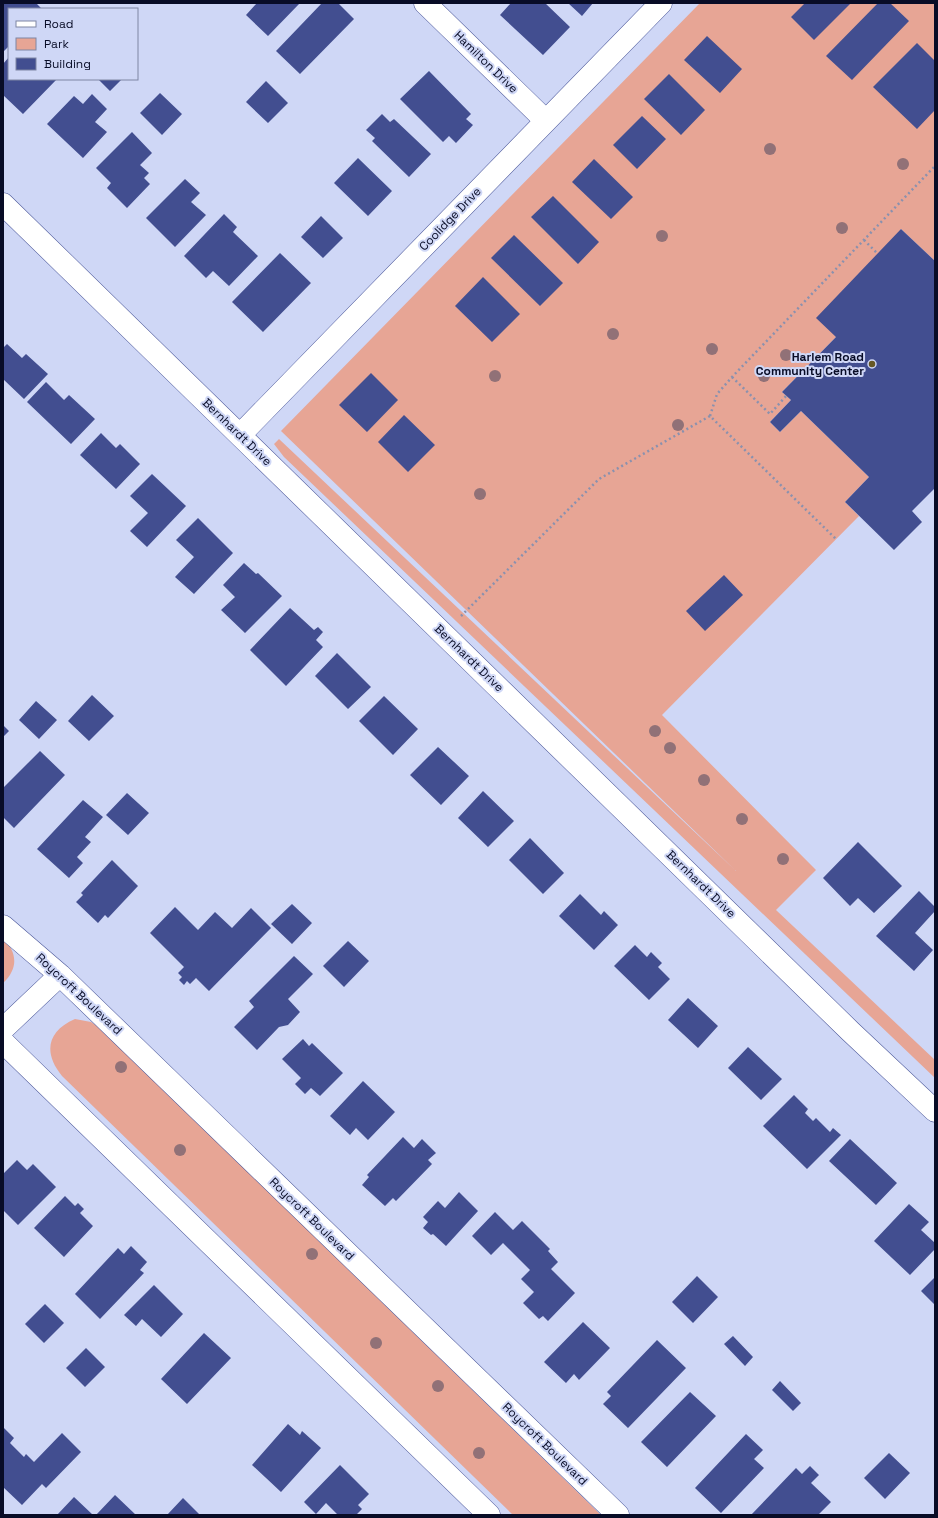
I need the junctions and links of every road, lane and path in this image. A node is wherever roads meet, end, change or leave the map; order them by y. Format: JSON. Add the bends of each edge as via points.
{"nodes":[{"id":1,"x":425,"y":3,"type":"edge"},
{"id":2,"x":661,"y":3,"type":"edge"},
{"id":3,"x":546,"y":121,"type":"junction"},
{"id":4,"x":935,"y":166,"type":"edge"},
{"id":5,"x":3,"y":204,"type":"edge"},
{"id":6,"x":864,"y":240,"type":"junction"},
{"id":7,"x":878,"y":254,"type":"dead end"},
{"id":8,"x":732,"y":377,"type":"junction"},
{"id":9,"x":786,"y":396,"type":"dead end"},
{"id":10,"x":710,"y":416,"type":"junction"},
{"id":11,"x":240,"y":435,"type":"junction"},
{"id":12,"x":836,"y":540,"type":"dead end"},
{"id":13,"x":463,"y":614,"type":"dead end"},
{"id":14,"x":3,"y":926,"type":"edge"},
{"id":15,"x":60,"y":975,"type":"junction"},
{"id":16,"x":3,"y":1029,"type":"edge"},
{"id":17,"x":3,"y":1042,"type":"edge"},
{"id":18,"x":935,"y":1111,"type":"edge"},
{"id":19,"x":489,"y":1515,"type":"edge"},
{"id":20,"x":618,"y":1515,"type":"edge"}],
"edges":[{"from":1,"to":3,"type":"street","name":"Hamilton Drive"},
{"from":2,"to":3,"type":"street","name":"Coolidge Drive"},
{"from":3,"to":11,"type":"street","name":"Coolidge Drive"},
{"from":4,"to":6,"type":"path"},
{"from":5,"to":11,"type":"street","name":"Bernhardt Drive"},
{"from":6,"to":7,"type":"path"},
{"from":6,"to":8,"type":"path"},
{"from":8,"to":9,"type":"path","via":[[770,414]]},
{"from":8,"to":10,"type":"path","via":[[717,394]]},
{"from":10,"to":12,"type":"path"},
{"from":10,"to":13,"type":"path","via":[[599,479]]},
{"from":11,"to":18,"type":"street","name":"Bernhardt Drive"},
{"from":14,"to":15,"type":"street","name":"Roycroft Boulevard"},
{"from":15,"to":16,"type":"street"},
{"from":15,"to":20,"type":"street","name":"Roycroft Boulevard"},
{"from":17,"to":19,"type":"street"}]}
